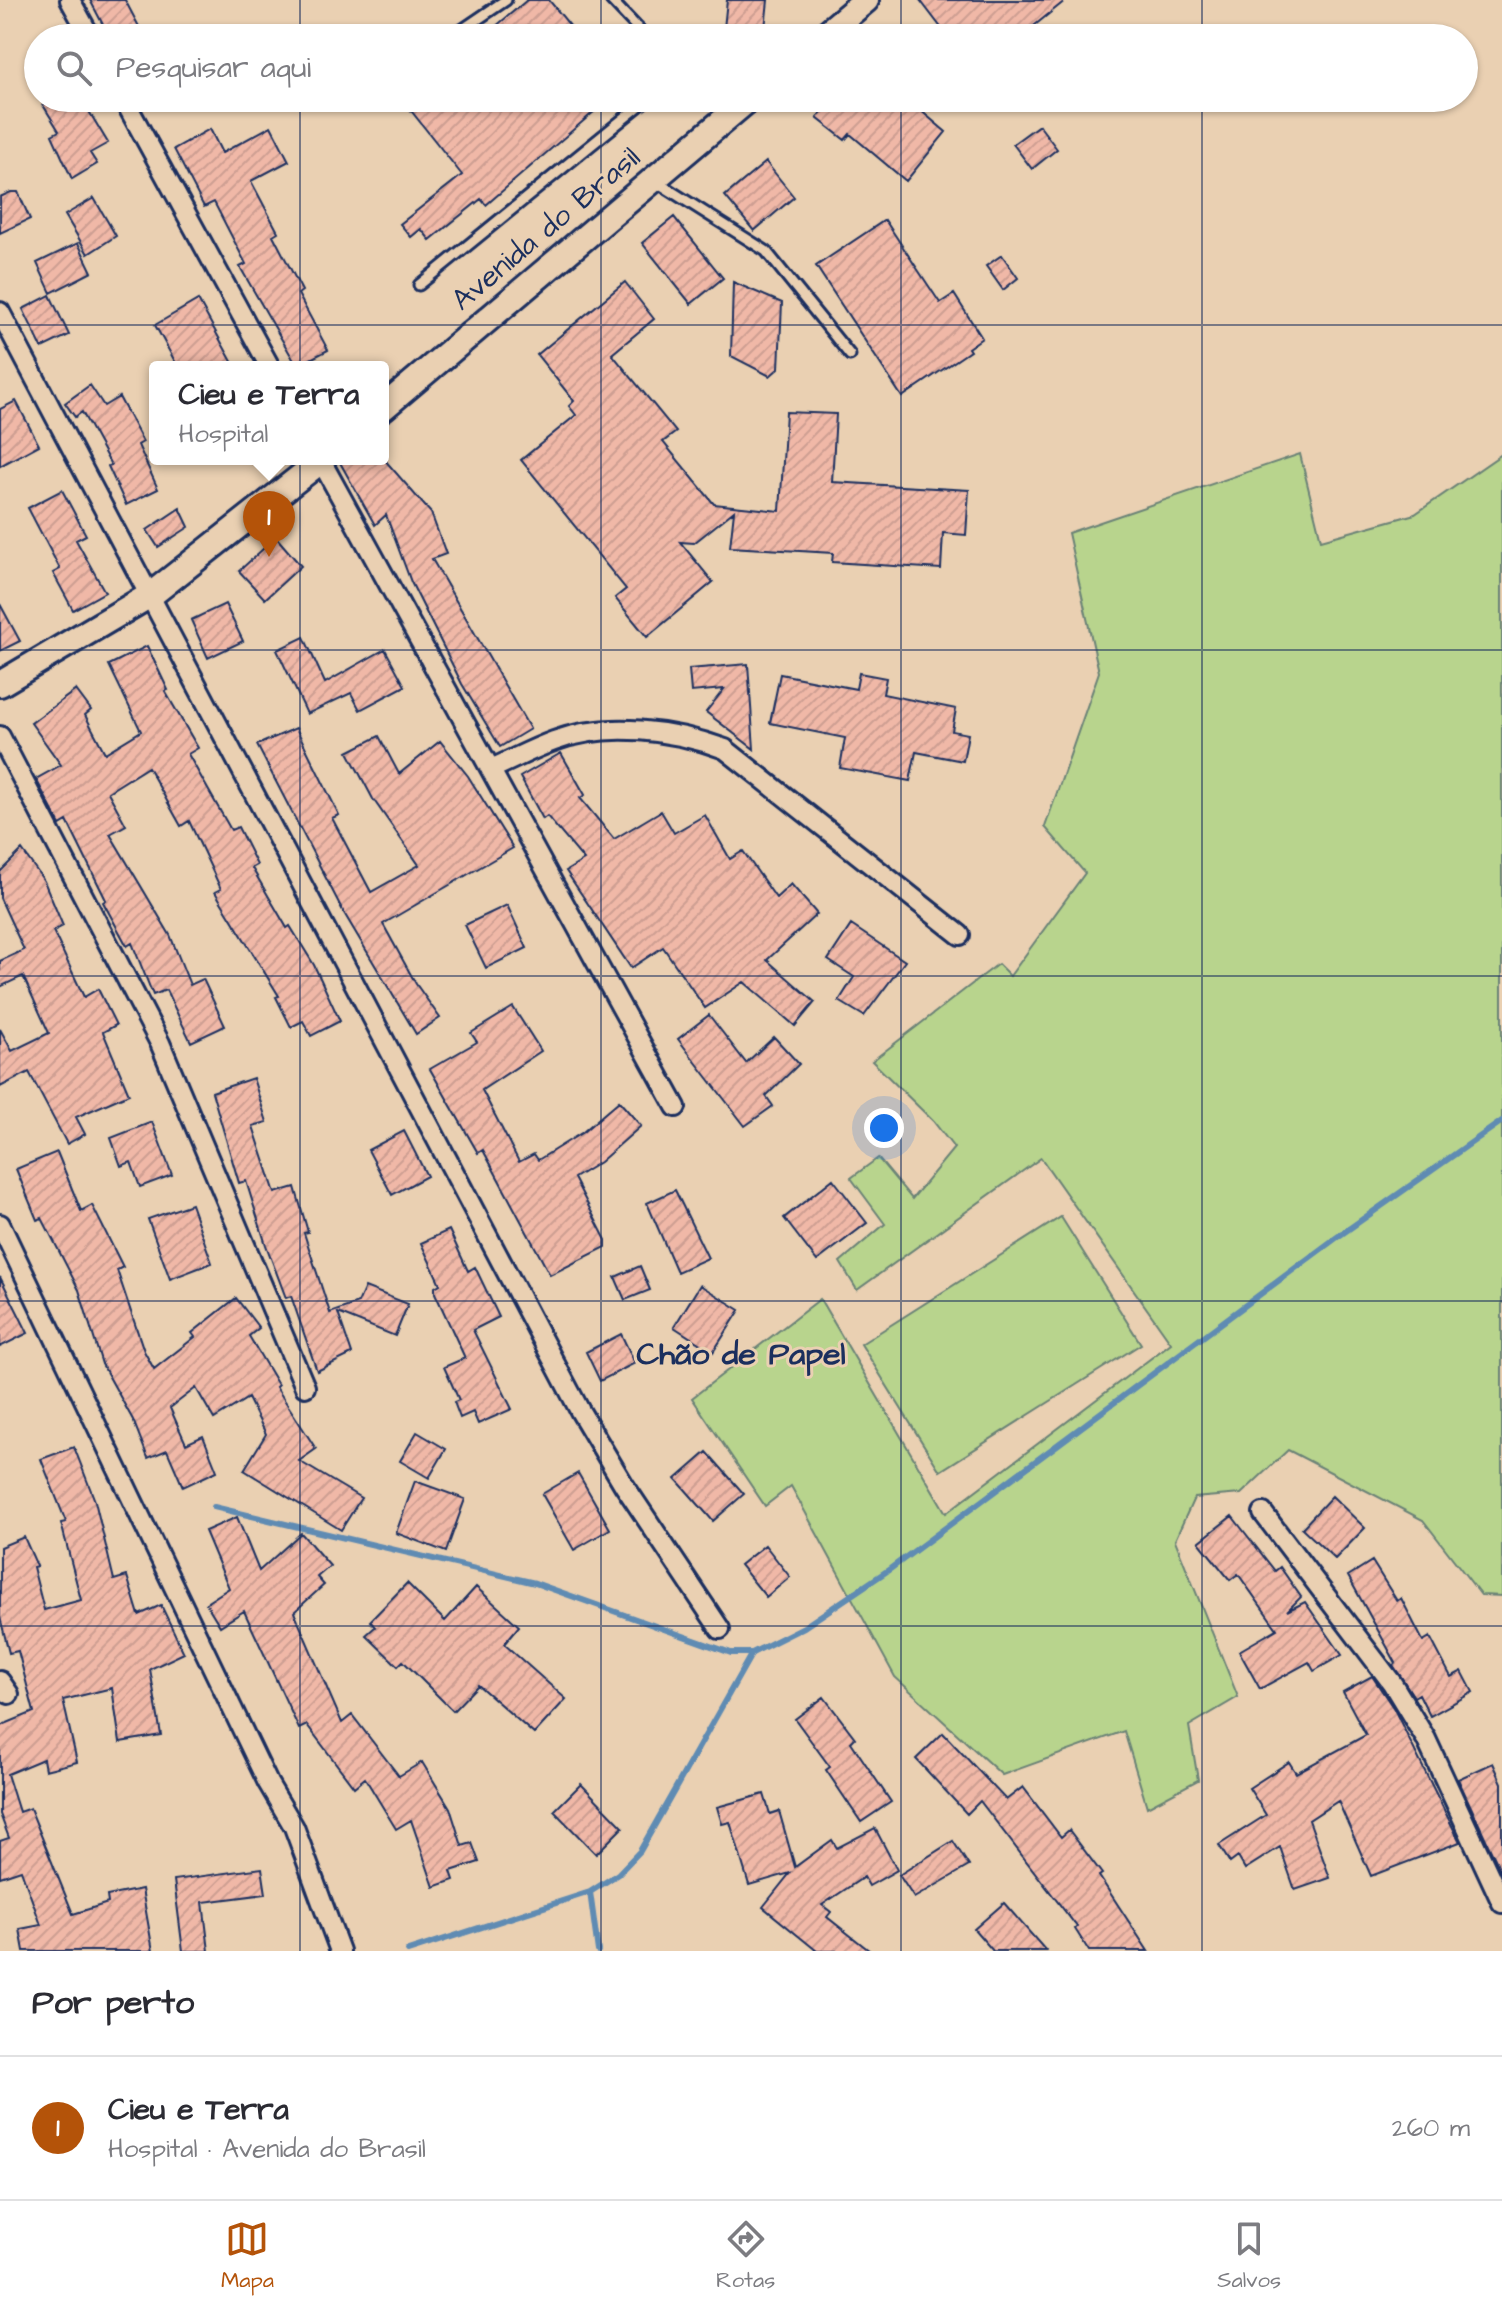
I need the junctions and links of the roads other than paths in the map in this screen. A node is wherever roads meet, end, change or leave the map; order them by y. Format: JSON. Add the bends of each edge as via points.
{"nodes":[{"id":1,"x":70,"y":0,"type":"edge"},
{"id":2,"x":506,"y":0,"type":"edge"},
{"id":3,"x":611,"y":0,"type":"edge"},
{"id":4,"x":852,"y":8,"type":"edge"},
{"id":5,"x":83,"y":24,"type":"edge"},
{"id":6,"x":471,"y":24,"type":"edge"},
{"id":7,"x":634,"y":24,"type":"edge"},
{"id":8,"x":835,"y":24,"type":"edge"},
{"id":9,"x":131,"y":112,"type":"edge"},
{"id":10,"x":632,"y":112,"type":"edge"},
{"id":11,"x":734,"y":112,"type":"edge"},
{"id":12,"x":654,"y":180,"type":"junction"},
{"id":13,"x":419,"y":285,"type":"dead end"},
{"id":14,"x":0,"y":312,"type":"edge"},
{"id":15,"x":850,"y":355,"type":"dead end"},
{"id":16,"x":267,"y":361,"type":"edge"},
{"id":17,"x":389,"y":403,"type":"edge"},
{"id":18,"x":315,"y":465,"type":"edge"},
{"id":19,"x":324,"y":465,"type":"edge"},
{"id":20,"x":152,"y":594,"type":"junction"},
{"id":21,"x":0,"y":684,"type":"edge"},
{"id":22,"x":0,"y":736,"type":"edge"},
{"id":23,"x":491,"y":769,"type":"junction"},
{"id":24,"x":960,"y":935,"type":"dead end"},
{"id":25,"x":676,"y":1107,"type":"dead end"},
{"id":26,"x":0,"y":1224,"type":"edge"},
{"id":27,"x":305,"y":1387,"type":"dead end"},
{"id":28,"x":1263,"y":1513,"type":"dead end"},
{"id":29,"x":720,"y":1629,"type":"dead end"},
{"id":30,"x":1502,"y":1903,"type":"edge"},
{"id":31,"x":340,"y":1951,"type":"edge"}],
"edges":[{"from":1,"to":5,"type":"street"},
{"from":2,"to":6,"type":"lane"},
{"from":3,"to":7,"type":"lane"},
{"from":4,"to":8,"type":"street"},
{"from":9,"to":16,"type":"street"},
{"from":10,"to":13,"type":"lane"},
{"from":11,"to":12,"type":"street","name":"Avenida do Brasil"},
{"from":12,"to":15,"type":"lane","via":[[766,251]]},
{"from":12,"to":17,"type":"street","name":"Avenida do Brasil"},
{"from":14,"to":20,"type":"street"},
{"from":18,"to":20,"type":"street"},
{"from":19,"to":23,"type":"street"},
{"from":20,"to":21,"type":"street"},
{"from":20,"to":29,"type":"street","via":[[580,1411]]},
{"from":22,"to":27,"type":"street","via":[[160,1043]]},
{"from":23,"to":24,"type":"street","via":[[557,740],[592,734],[634,730],[700,739],[725,749]]},
{"from":23,"to":25,"type":"street"},
{"from":26,"to":31,"type":"street","via":[[268,1783],[294,1827]]},
{"from":28,"to":30,"type":"street","via":[[1392,1683],[1426,1739]]}]}
